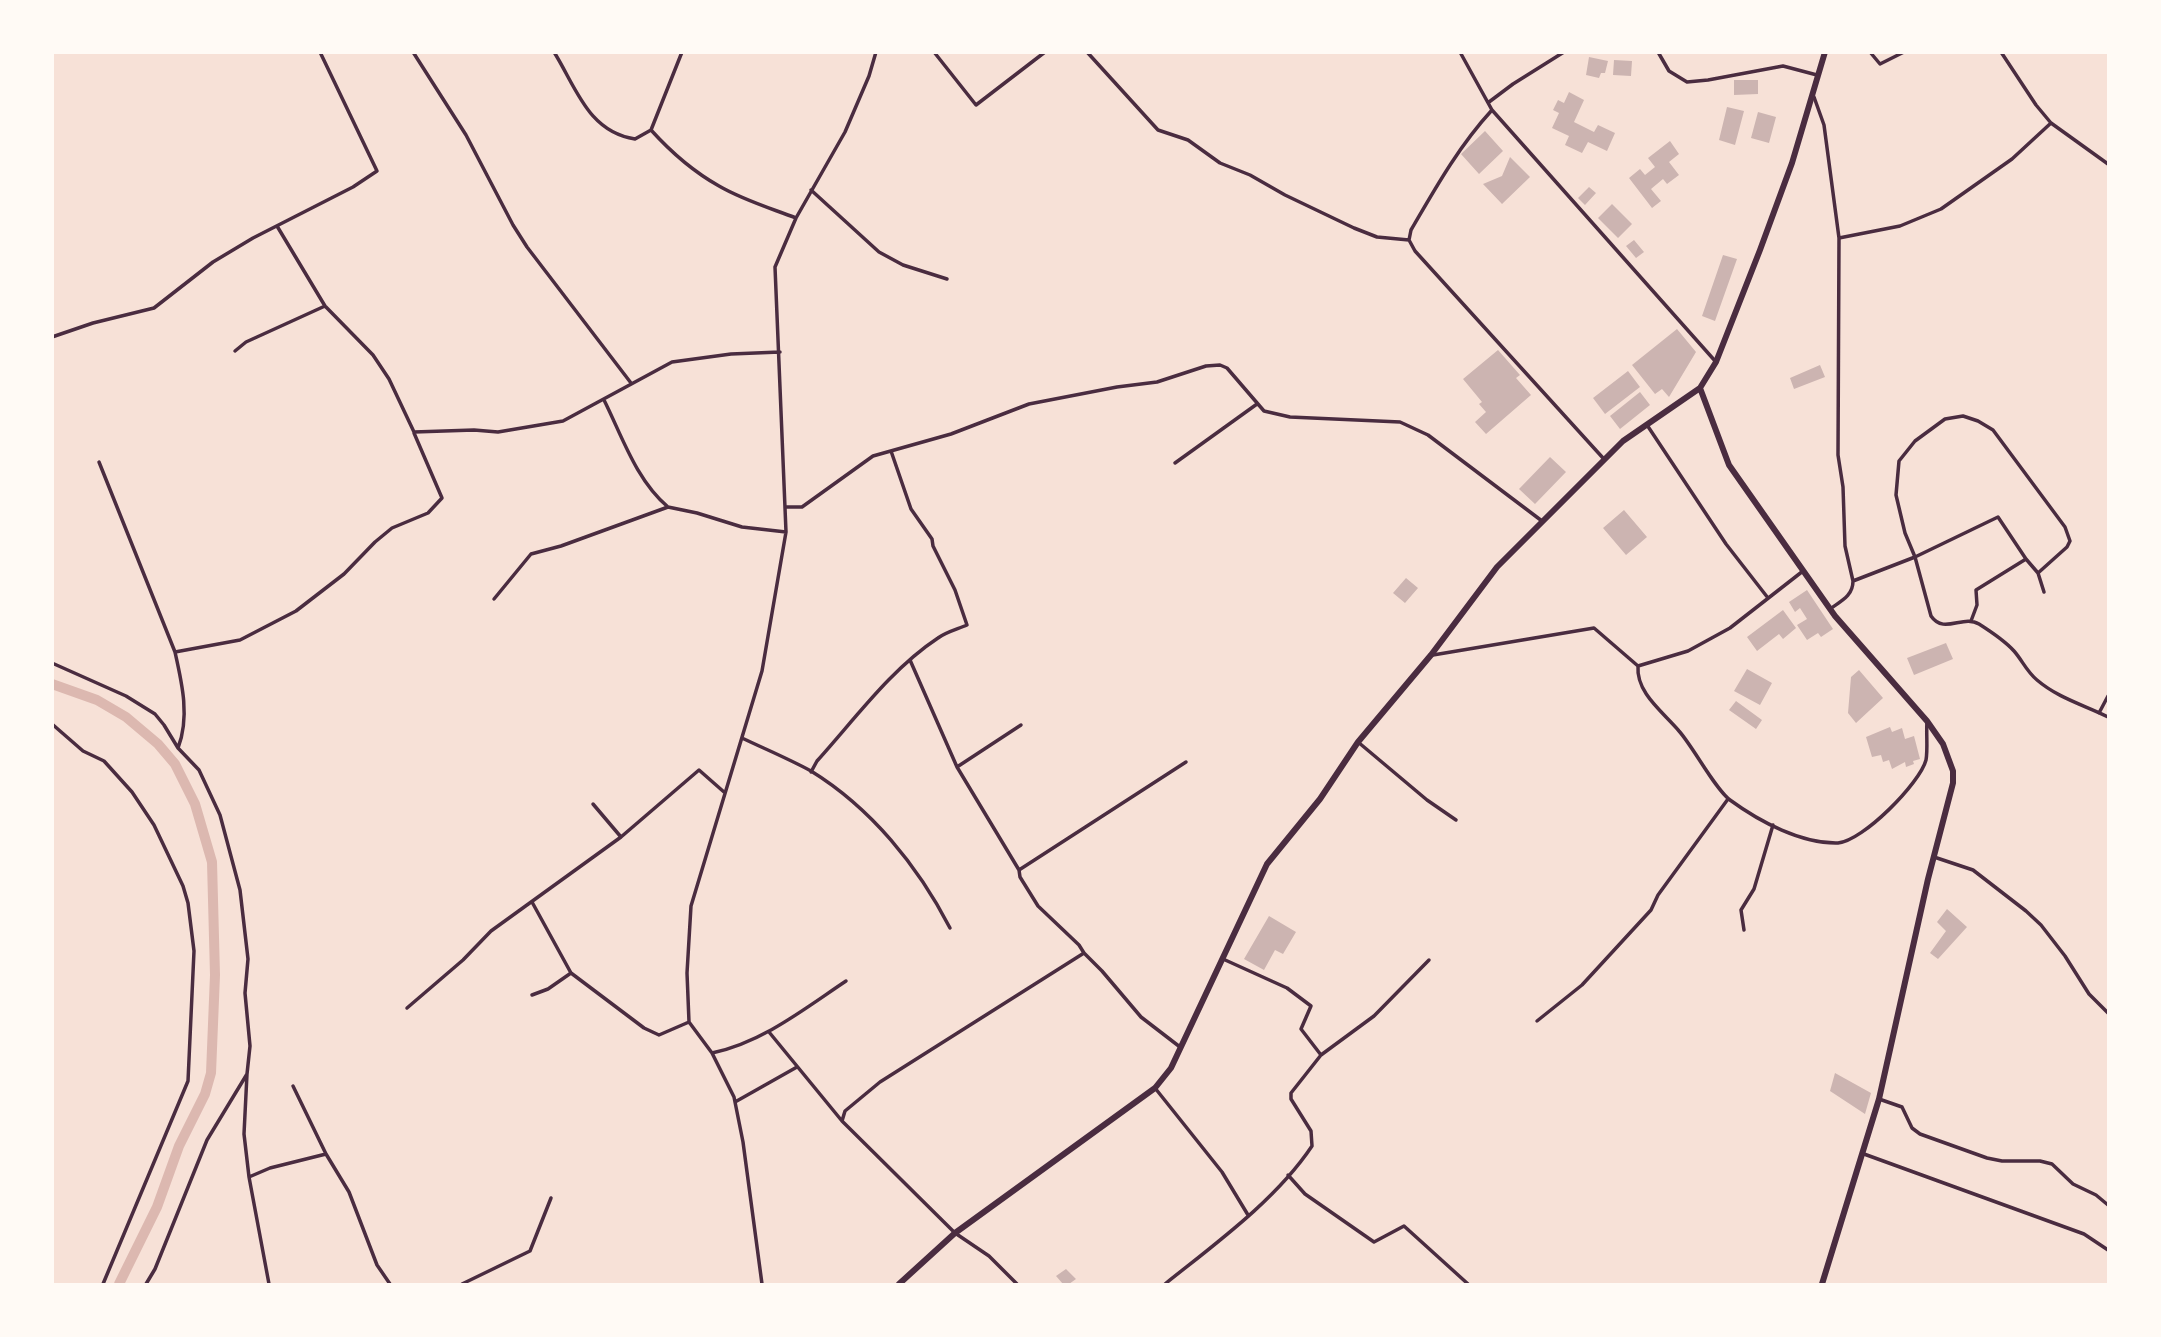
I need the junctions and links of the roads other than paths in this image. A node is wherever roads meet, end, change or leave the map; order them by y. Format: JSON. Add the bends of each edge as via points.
{"nodes":[{"id":1,"x":320,"y":52,"type":"edge"},
{"id":2,"x":413,"y":52,"type":"edge"},
{"id":3,"x":554,"y":52,"type":"edge"},
{"id":4,"x":682,"y":52,"type":"edge"},
{"id":5,"x":876,"y":52,"type":"edge"},
{"id":6,"x":934,"y":52,"type":"edge"},
{"id":7,"x":1045,"y":52,"type":"edge"},
{"id":8,"x":1087,"y":52,"type":"edge"},
{"id":9,"x":1460,"y":52,"type":"edge"},
{"id":10,"x":1564,"y":52,"type":"edge"},
{"id":11,"x":1657,"y":52,"type":"edge"},
{"id":12,"x":1825,"y":52,"type":"edge"},
{"id":13,"x":1904,"y":52,"type":"edge"},
{"id":14,"x":2001,"y":52,"type":"edge"},
{"id":15,"x":1871,"y":53,"type":"edge"},
{"id":16,"x":1817,"y":75,"type":"junction"},
{"id":17,"x":1812,"y":92,"type":"junction"},
{"id":18,"x":1489,"y":102,"type":"junction"},
{"id":19,"x":1492,"y":110,"type":"junction"},
{"id":20,"x":2051,"y":123,"type":"junction"},
{"id":21,"x":650,"y":130,"type":"junction"},
{"id":22,"x":2109,"y":164,"type":"edge"},
{"id":23,"x":811,"y":190,"type":"junction"},
{"id":24,"x":796,"y":218,"type":"junction"},
{"id":25,"x":277,"y":226,"type":"junction"},
{"id":26,"x":1839,"y":238,"type":"junction"},
{"id":27,"x":1409,"y":240,"type":"junction"},
{"id":28,"x":947,"y":279,"type":"dead end"},
{"id":29,"x":325,"y":306,"type":"junction"},
{"id":30,"x":52,"y":337,"type":"edge"},
{"id":31,"x":235,"y":351,"type":"dead end"},
{"id":32,"x":780,"y":352,"type":"junction"},
{"id":33,"x":1716,"y":362,"type":"junction"},
{"id":34,"x":631,"y":383,"type":"junction"},
{"id":35,"x":1700,"y":388,"type":"junction"},
{"id":36,"x":604,"y":400,"type":"junction"},
{"id":37,"x":1257,"y":404,"type":"junction"},
{"id":38,"x":1647,"y":425,"type":"junction"},
{"id":39,"x":414,"y":432,"type":"junction"},
{"id":40,"x":891,"y":452,"type":"junction"},
{"id":41,"x":1603,"y":458,"type":"junction"},
{"id":42,"x":99,"y":462,"type":"dead end"},
{"id":43,"x":1175,"y":463,"type":"dead end"},
{"id":44,"x":668,"y":507,"type":"junction"},
{"id":45,"x":786,"y":507,"type":"junction"},
{"id":46,"x":1542,"y":521,"type":"junction"},
{"id":47,"x":786,"y":532,"type":"junction"},
{"id":48,"x":1915,"y":557,"type":"junction"},
{"id":49,"x":2026,"y":559,"type":"junction"},
{"id":50,"x":1802,"y":571,"type":"junction"},
{"id":51,"x":2038,"y":573,"type":"junction"},
{"id":52,"x":1853,"y":581,"type":"junction"},
{"id":53,"x":2044,"y":593,"type":"dead end"},
{"id":54,"x":1768,"y":598,"type":"junction"},
{"id":55,"x":494,"y":599,"type":"dead end"},
{"id":56,"x":1830,"y":609,"type":"junction"},
{"id":57,"x":1970,"y":621,"type":"junction"},
{"id":58,"x":175,"y":652,"type":"junction"},
{"id":59,"x":1431,"y":655,"type":"junction"},
{"id":60,"x":910,"y":660,"type":"junction"},
{"id":61,"x":52,"y":663,"type":"edge"},
{"id":62,"x":1638,"y":666,"type":"junction"},
{"id":63,"x":2109,"y":696,"type":"edge"},
{"id":64,"x":2099,"y":713,"type":"junction"},
{"id":65,"x":2109,"y":717,"type":"edge"},
{"id":66,"x":1927,"y":721,"type":"junction"},
{"id":67,"x":52,"y":724,"type":"edge"},
{"id":68,"x":1021,"y":725,"type":"dead end"},
{"id":69,"x":743,"y":738,"type":"junction"},
{"id":70,"x":1359,"y":742,"type":"junction"},
{"id":71,"x":178,"y":748,"type":"junction"},
{"id":72,"x":1186,"y":762,"type":"dead end"},
{"id":73,"x":957,"y":767,"type":"junction"},
{"id":74,"x":811,"y":772,"type":"junction"},
{"id":75,"x":724,"y":792,"type":"junction"},
{"id":76,"x":1728,"y":799,"type":"junction"},
{"id":77,"x":593,"y":804,"type":"dead end"},
{"id":78,"x":1456,"y":820,"type":"dead end"},
{"id":79,"x":1773,"y":825,"type":"junction"},
{"id":80,"x":621,"y":837,"type":"junction"},
{"id":81,"x":1934,"y":857,"type":"junction"},
{"id":82,"x":1019,"y":870,"type":"junction"},
{"id":83,"x":532,"y":902,"type":"junction"},
{"id":84,"x":950,"y":928,"type":"dead end"},
{"id":85,"x":1744,"y":930,"type":"dead end"},
{"id":86,"x":1084,"y":953,"type":"junction"},
{"id":87,"x":1223,"y":959,"type":"junction"},
{"id":88,"x":1429,"y":960,"type":"dead end"},
{"id":89,"x":571,"y":973,"type":"junction"},
{"id":90,"x":846,"y":981,"type":"dead end"},
{"id":91,"x":532,"y":995,"type":"dead end"},
{"id":92,"x":407,"y":1008,"type":"dead end"},
{"id":93,"x":2109,"y":1013,"type":"edge"},
{"id":94,"x":1537,"y":1021,"type":"dead end"},
{"id":95,"x":689,"y":1022,"type":"junction"},
{"id":96,"x":769,"y":1032,"type":"junction"},
{"id":97,"x":1180,"y":1048,"type":"junction"},
{"id":98,"x":712,"y":1053,"type":"junction"},
{"id":99,"x":1321,"y":1055,"type":"junction"},
{"id":100,"x":798,"y":1067,"type":"junction"},
{"id":101,"x":247,"y":1074,"type":"junction"},
{"id":102,"x":293,"y":1086,"type":"dead end"},
{"id":103,"x":1155,"y":1088,"type":"junction"},
{"id":104,"x":1879,"y":1099,"type":"junction"},
{"id":105,"x":735,"y":1102,"type":"junction"},
{"id":106,"x":842,"y":1121,"type":"junction"},
{"id":107,"x":326,"y":1154,"type":"junction"},
{"id":108,"x":1862,"y":1154,"type":"junction"},
{"id":109,"x":1288,"y":1175,"type":"junction"},
{"id":110,"x":249,"y":1177,"type":"junction"},
{"id":111,"x":551,"y":1198,"type":"dead end"},
{"id":112,"x":2109,"y":1205,"type":"edge"},
{"id":113,"x":1248,"y":1215,"type":"junction"},
{"id":114,"x":956,"y":1233,"type":"junction"},
{"id":115,"x":2109,"y":1251,"type":"edge"},
{"id":116,"x":1010,"y":1277,"type":"junction"},
{"id":117,"x":103,"y":1284,"type":"edge"},
{"id":118,"x":146,"y":1284,"type":"edge"},
{"id":119,"x":269,"y":1284,"type":"edge"},
{"id":120,"x":390,"y":1284,"type":"edge"},
{"id":121,"x":462,"y":1284,"type":"edge"},
{"id":122,"x":762,"y":1284,"type":"edge"},
{"id":123,"x":899,"y":1284,"type":"edge"},
{"id":124,"x":1005,"y":1284,"type":"edge"},
{"id":125,"x":1017,"y":1284,"type":"edge"},
{"id":126,"x":1165,"y":1284,"type":"edge"},
{"id":127,"x":1468,"y":1284,"type":"edge"},
{"id":128,"x":1822,"y":1284,"type":"edge"}],
"edges":[{"from":1,"to":25,"type":"street","via":[[377,171]]},
{"from":2,"to":34,"type":"street","via":[[466,135],[527,247]]},
{"from":3,"to":21,"type":"street","via":[[597,122],[635,139]]},
{"from":4,"to":21,"type":"street"},
{"from":5,"to":23,"type":"street","via":[[845,132]]},
{"from":6,"to":7,"type":"street","via":[[976,105]]},
{"from":8,"to":27,"type":"street","via":[[1158,130],[1188,140],[1220,163],[1354,228],[1377,237]]},
{"from":9,"to":18,"type":"street"},
{"from":10,"to":18,"type":"street"},
{"from":11,"to":16,"type":"street","via":[[1668,71],[1687,82],[1783,66]]},
{"from":12,"to":16,"type":"main road"},
{"from":13,"to":15,"type":"street","via":[[1880,64]]},
{"from":14,"to":20,"type":"street"},
{"from":16,"to":17,"type":"main road"},
{"from":17,"to":26,"type":"street","via":[[1825,125]]},
{"from":17,"to":33,"type":"main road","via":[[1787,175]]},
{"from":18,"to":19,"type":"street"},
{"from":19,"to":27,"type":"street","via":[[1447,166]]},
{"from":19,"to":33,"type":"street"},
{"from":20,"to":22,"type":"street"},
{"from":20,"to":26,"type":"street","via":[[2012,159],[1941,209],[1900,226]]},
{"from":21,"to":24,"type":"street","via":[[716,185]]},
{"from":23,"to":24,"type":"street"},
{"from":23,"to":28,"type":"street","via":[[879,252]]},
{"from":24,"to":32,"type":"street","via":[[775,267]]},
{"from":25,"to":29,"type":"street"},
{"from":25,"to":30,"type":"street","via":[[213,262],[155,308]]},
{"from":26,"to":52,"type":"street","via":[[1838,455],[1845,546]]},
{"from":27,"to":41,"type":"street"},
{"from":29,"to":31,"type":"street"},
{"from":29,"to":39,"type":"street","via":[[373,355]]},
{"from":32,"to":34,"type":"street","via":[[672,362]]},
{"from":32,"to":45,"type":"street"},
{"from":33,"to":35,"type":"main road"},
{"from":34,"to":36,"type":"street"},
{"from":35,"to":38,"type":"main road"},
{"from":35,"to":50,"type":"main road","via":[[1729,465]]},
{"from":36,"to":39,"type":"street","via":[[563,421],[530,428]]},
{"from":36,"to":44,"type":"street","via":[[639,469]]},
{"from":37,"to":40,"type":"street","via":[[1227,368],[1206,366],[1157,382],[1029,404]]},
{"from":37,"to":43,"type":"street"},
{"from":37,"to":46,"type":"street","via":[[1264,411],[1290,417],[1400,422],[1427,435]]},
{"from":38,"to":41,"type":"main road"},
{"from":38,"to":54,"type":"street"},
{"from":39,"to":58,"type":"street","via":[[442,498],[428,513],[392,528],[296,611],[240,640]]},
{"from":40,"to":45,"type":"street","via":[[873,456],[802,507]]},
{"from":40,"to":60,"type":"street","via":[[911,509],[932,539],[967,625],[939,636]]},
{"from":41,"to":46,"type":"main road"},
{"from":42,"to":58,"type":"street"},
{"from":44,"to":47,"type":"street","via":[[742,527]]},
{"from":44,"to":55,"type":"street","via":[[531,554]]},
{"from":45,"to":47,"type":"street"},
{"from":46,"to":59,"type":"main road","via":[[1497,567]]},
{"from":47,"to":69,"type":"street","via":[[761,671]]},
{"from":48,"to":49,"type":"street","via":[[1998,517]]},
{"from":48,"to":51,"type":"street","via":[[1896,495],[1899,461],[1929,429],[1945,419],[1963,416],[1993,430],[2065,527],[2070,541],[2067,547]]},
{"from":48,"to":52,"type":"street"},
{"from":48,"to":57,"type":"street","via":[[1935,622]]},
{"from":49,"to":51,"type":"street"},
{"from":49,"to":57,"type":"street","via":[[1976,590],[1977,605]]},
{"from":50,"to":54,"type":"street"},
{"from":50,"to":56,"type":"main road"},
{"from":51,"to":53,"type":"street"},
{"from":52,"to":56,"type":"street","via":[[1849,595]]},
{"from":54,"to":62,"type":"street","via":[[1730,628],[1688,651]]},
{"from":56,"to":66,"type":"main road"},
{"from":57,"to":64,"type":"street","via":[[2014,651],[2043,685]]},
{"from":58,"to":71,"type":"street","via":[[184,705]]},
{"from":59,"to":62,"type":"street","via":[[1594,628]]},
{"from":59,"to":70,"type":"main road"},
{"from":60,"to":73,"type":"street"},
{"from":60,"to":74,"type":"street"},
{"from":61,"to":71,"type":"street","via":[[155,714]]},
{"from":62,"to":76,"type":"street","via":[[1637,678],[1643,689]]},
{"from":63,"to":64,"type":"street"},
{"from":64,"to":65,"type":"street"},
{"from":66,"to":79,"type":"street","via":[[1926,760],[1920,772],[1887,813],[1868,828],[1842,843],[1816,842]]},
{"from":66,"to":81,"type":"main road","via":[[1948,752],[1954,777]]},
{"from":67,"to":117,"type":"street","via":[[83,751],[104,761],[154,825],[183,886],[194,951],[188,1080]]},
{"from":68,"to":73,"type":"street"},
{"from":69,"to":74,"type":"street"},
{"from":69,"to":75,"type":"street"},
{"from":70,"to":78,"type":"street"},
{"from":70,"to":87,"type":"main road","via":[[1321,799],[1267,864]]},
{"from":71,"to":101,"type":"street","via":[[199,770],[220,815],[240,890],[248,959]]},
{"from":72,"to":82,"type":"street"},
{"from":73,"to":82,"type":"street"},
{"from":74,"to":84,"type":"street","via":[[887,833]]},
{"from":75,"to":80,"type":"street","via":[[699,770]]},
{"from":75,"to":95,"type":"street","via":[[691,906]]},
{"from":76,"to":79,"type":"street"},
{"from":76,"to":94,"type":"street","via":[[1651,910],[1581,985]]},
{"from":77,"to":80,"type":"street"},
{"from":79,"to":85,"type":"street","via":[[1754,889],[1741,911]]},
{"from":80,"to":83,"type":"street"},
{"from":81,"to":93,"type":"street","via":[[1973,870],[2026,911],[2065,956],[2089,994]]},
{"from":81,"to":104,"type":"main road"},
{"from":82,"to":86,"type":"street","via":[[1038,906]]},
{"from":83,"to":89,"type":"street"},
{"from":83,"to":92,"type":"street","via":[[491,931]]},
{"from":86,"to":97,"type":"street","via":[[1141,1017]]},
{"from":86,"to":106,"type":"street","via":[[880,1083],[845,1111]]},
{"from":87,"to":97,"type":"main road"},
{"from":87,"to":99,"type":"street","via":[[1287,988],[1311,1006],[1301,1029]]},
{"from":88,"to":99,"type":"street","via":[[1374,1016]]},
{"from":89,"to":91,"type":"street"},
{"from":89,"to":95,"type":"street","via":[[659,1035]]},
{"from":90,"to":96,"type":"street"},
{"from":95,"to":98,"type":"street"},
{"from":96,"to":98,"type":"street"},
{"from":96,"to":100,"type":"street"},
{"from":97,"to":103,"type":"main road"},
{"from":98,"to":105,"type":"street"},
{"from":99,"to":109,"type":"street","via":[[1291,1093],[1311,1131],[1312,1146]]},
{"from":100,"to":105,"type":"street"},
{"from":100,"to":106,"type":"street"},
{"from":101,"to":110,"type":"street","via":[[244,1134]]},
{"from":101,"to":118,"type":"street","via":[[207,1140]]},
{"from":102,"to":107,"type":"street"},
{"from":103,"to":113,"type":"street","via":[[1222,1172]]},
{"from":103,"to":114,"type":"main road"},
{"from":104,"to":108,"type":"main road"},
{"from":104,"to":112,"type":"street","via":[[1902,1107],[1920,1134],[1987,1158],[2052,1164],[2073,1184]]},
{"from":105,"to":122,"type":"street"},
{"from":106,"to":114,"type":"street"},
{"from":107,"to":110,"type":"street"},
{"from":107,"to":120,"type":"street","via":[[349,1192],[377,1265]]},
{"from":108,"to":115,"type":"street","via":[[2084,1234]]},
{"from":108,"to":128,"type":"main road"},
{"from":109,"to":113,"type":"street"},
{"from":109,"to":127,"type":"street","via":[[1306,1194],[1374,1242],[1404,1226]]},
{"from":110,"to":119,"type":"street"},
{"from":111,"to":121,"type":"street","via":[[530,1251]]},
{"from":113,"to":126,"type":"street"},
{"from":114,"to":116,"type":"street"},
{"from":114,"to":123,"type":"main road"},
{"from":116,"to":124,"type":"street"},
{"from":116,"to":125,"type":"street"}]}
